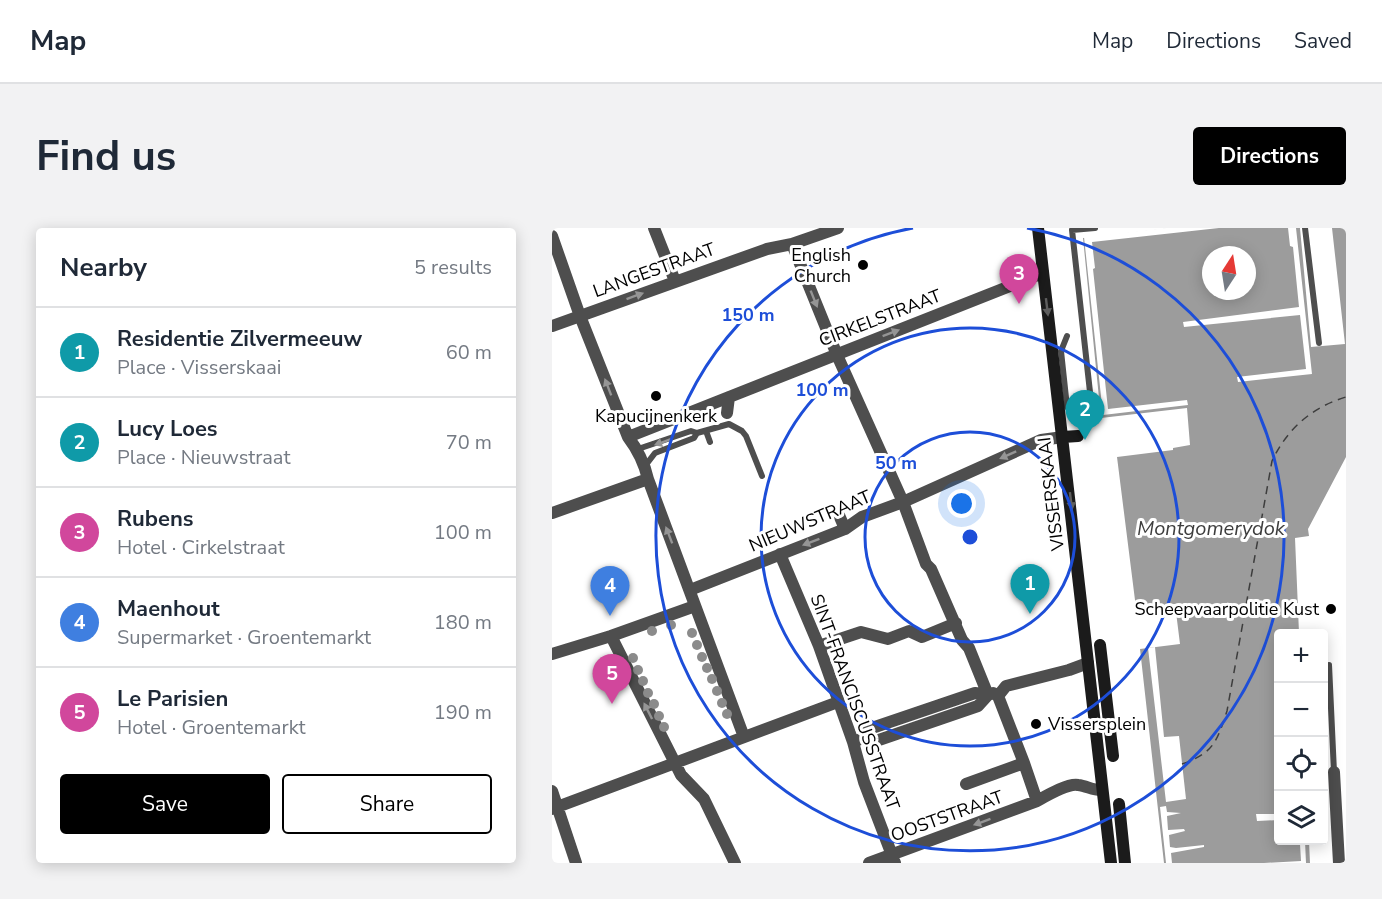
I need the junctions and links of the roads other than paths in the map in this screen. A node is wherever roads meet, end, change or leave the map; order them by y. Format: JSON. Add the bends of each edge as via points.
{"nodes":[{"id":1,"x":654,"y":228,"type":"edge"},
{"id":2,"x":838,"y":228,"type":"edge"},
{"id":3,"x":1038,"y":228,"type":"edge"},
{"id":4,"x":1095,"y":228,"type":"edge"},
{"id":5,"x":1305,"y":228,"type":"edge"},
{"id":6,"x":552,"y":236,"type":"edge"},
{"id":7,"x":792,"y":244,"type":"junction"},
{"id":8,"x":1043,"y":273,"type":"junction"},
{"id":9,"x":675,"y":281,"type":"junction"},
{"id":10,"x":580,"y":316,"type":"junction"},
{"id":11,"x":552,"y":327,"type":"edge"},
{"id":12,"x":1067,"y":336,"type":"dead end"},
{"id":13,"x":1319,"y":343,"type":"dead end"},
{"id":14,"x":837,"y":355,"type":"junction"},
{"id":15,"x":729,"y":397,"type":"junction"},
{"id":16,"x":1067,"y":407,"type":"dead end"},
{"id":17,"x":724,"y":419,"type":"junction"},
{"id":18,"x":1093,"y":419,"type":"dead end"},
{"id":19,"x":706,"y":431,"type":"junction"},
{"id":20,"x":697,"y":433,"type":"junction"},
{"id":21,"x":628,"y":436,"type":"junction"},
{"id":22,"x":1078,"y":436,"type":"dead end"},
{"id":23,"x":1063,"y":437,"type":"junction"},
{"id":24,"x":710,"y":442,"type":"dead end"},
{"id":25,"x":638,"y":449,"type":"junction"},
{"id":26,"x":646,"y":473,"type":"junction"},
{"id":27,"x":762,"y":476,"type":"dead end"},
{"id":28,"x":903,"y":502,"type":"junction"},
{"id":29,"x":552,"y":513,"type":"edge"},
{"id":30,"x":839,"y":515,"type":"dead end"},
{"id":31,"x":845,"y":529,"type":"junction"},
{"id":32,"x":780,"y":554,"type":"junction"},
{"id":33,"x":690,"y":590,"type":"junction"},
{"id":34,"x":695,"y":606,"type":"junction"},
{"id":35,"x":956,"y":623,"type":"junction"},
{"id":36,"x":611,"y":636,"type":"junction"},
{"id":37,"x":1100,"y":645,"type":"dead end"},
{"id":38,"x":819,"y":646,"type":"junction"},
{"id":39,"x":552,"y":654,"type":"edge"},
{"id":40,"x":1088,"y":663,"type":"junction"},
{"id":41,"x":1329,"y":665,"type":"dead end"},
{"id":42,"x":993,"y":695,"type":"junction"},
{"id":43,"x":838,"y":702,"type":"junction"},
{"id":44,"x":744,"y":737,"type":"junction"},
{"id":45,"x":858,"y":740,"type":"junction"},
{"id":46,"x":1113,"y":756,"type":"dead end"},
{"id":47,"x":675,"y":763,"type":"junction"},
{"id":48,"x":1024,"y":763,"type":"junction"},
{"id":49,"x":1334,"y":772,"type":"joint"},
{"id":50,"x":966,"y":784,"type":"dead end"},
{"id":51,"x":1102,"y":790,"type":"junction"},
{"id":52,"x":552,"y":791,"type":"edge"},
{"id":53,"x":1037,"y":801,"type":"junction"},
{"id":54,"x":1119,"y":804,"type":"dead end"},
{"id":55,"x":555,"y":808,"type":"edge"},
{"id":56,"x":894,"y":859,"type":"edge"},
{"id":57,"x":576,"y":863,"type":"edge"},
{"id":58,"x":735,"y":863,"type":"edge"},
{"id":59,"x":869,"y":863,"type":"edge"},
{"id":60,"x":1111,"y":863,"type":"edge"},
{"id":61,"x":1125,"y":863,"type":"edge"},
{"id":62,"x":1339,"y":863,"type":"edge"}],
"edges":[{"from":1,"to":9,"type":"street"},
{"from":2,"to":7,"type":"street","name":"LANGESTRAAT"},
{"from":3,"to":8,"type":"street","name":"VISSERSKAAI"},
{"from":4,"to":18,"type":"lane","via":[[1072,230]]},
{"from":5,"to":13,"type":"lane"},
{"from":6,"to":10,"type":"street"},
{"from":7,"to":9,"type":"street","name":"LANGESTRAAT"},
{"from":7,"to":14,"type":"street","one_way":true},
{"from":14,"to":8,"type":"street","name":"CIRKELSTRAAT","one_way":true},
{"from":8,"to":23,"type":"street","name":"VISSERSKAAI","one_way":true},
{"from":10,"to":9,"type":"street","name":"LANGESTRAAT","one_way":true},
{"from":10,"to":11,"type":"street","name":"LANGESTRAAT"},
{"from":21,"to":10,"type":"street","one_way":true},
{"from":12,"to":16,"type":"lane","via":[[1061,351]]},
{"from":14,"to":15,"type":"street","name":"CIRKELSTRAAT"},
{"from":14,"to":28,"type":"street"},
{"from":15,"to":17,"type":"street"},
{"from":15,"to":21,"type":"street","name":"CIRKELSTRAAT"},
{"from":17,"to":19,"type":"lane"},
{"from":17,"to":27,"type":"lane","via":[[746,436]]},
{"from":19,"to":20,"type":"lane"},
{"from":19,"to":24,"type":"lane"},
{"from":20,"to":25,"type":"lane","one_way":true,"via":[[691,431]]},
{"from":20,"to":26,"type":"lane","via":[[694,438],[656,453]]},
{"from":21,"to":25,"type":"street"},
{"from":22,"to":23,"type":"street","name":"NIEUWSTRAAT"},
{"from":23,"to":28,"type":"street","name":"NIEUWSTRAAT","one_way":true,"via":[[1041,440]]},
{"from":23,"to":40,"type":"street","name":"VISSERSKAAI","one_way":true},
{"from":25,"to":26,"type":"street"},
{"from":26,"to":29,"type":"street"},
{"from":33,"to":26,"type":"street","one_way":true},
{"from":28,"to":31,"type":"street","name":"NIEUWSTRAAT","via":[[862,517]]},
{"from":28,"to":35,"type":"street","via":[[926,564]]},
{"from":30,"to":31,"type":"street"},
{"from":31,"to":32,"type":"street","name":"NIEUWSTRAAT","one_way":true},
{"from":32,"to":33,"type":"street","name":"NIEUWSTRAAT"},
{"from":32,"to":38,"type":"street","name":"SINT-FRANCISCUSSTRAAT"},
{"from":33,"to":34,"type":"street"},
{"from":34,"to":36,"type":"street"},
{"from":34,"to":44,"type":"street"},
{"from":35,"to":38,"type":"street","via":[[922,637],[909,631],[888,639],[861,632]]},
{"from":35,"to":42,"type":"street"},
{"from":36,"to":39,"type":"street"},
{"from":47,"to":36,"type":"street","one_way":true},
{"from":37,"to":46,"type":"street"},
{"from":38,"to":43,"type":"street","name":"SINT-FRANCISCUSSTRAAT"},
{"from":40,"to":42,"type":"street","via":[[1006,686]]},
{"from":40,"to":51,"type":"street","name":"VISSERSKAAI"},
{"from":41,"to":49,"type":"lane"},
{"from":42,"to":45,"type":"street","via":[[975,693],[869,729]]},
{"from":42,"to":48,"type":"street"},
{"from":43,"to":44,"type":"street"},
{"from":43,"to":45,"type":"street","name":"SINT-FRANCISCUSSTRAAT"},
{"from":44,"to":47,"type":"street"},
{"from":45,"to":56,"type":"street","name":"SINT-FRANCISCUSSTRAAT","via":[[864,782]]},
{"from":47,"to":55,"type":"street"},
{"from":47,"to":58,"type":"street","via":[[704,799]]},
{"from":48,"to":50,"type":"street"},
{"from":48,"to":53,"type":"street"},
{"from":49,"to":62,"type":"street"},
{"from":51,"to":53,"type":"street","via":[[1076,784]]},
{"from":51,"to":60,"type":"street","name":"VISSERSKAAI"},
{"from":52,"to":55,"type":"street"},
{"from":53,"to":56,"type":"street","name":"OOSTSTRAAT","one_way":true},
{"from":54,"to":61,"type":"street"},
{"from":55,"to":57,"type":"street"},
{"from":56,"to":59,"type":"street","name":"OOSTSTRAAT"}]}
